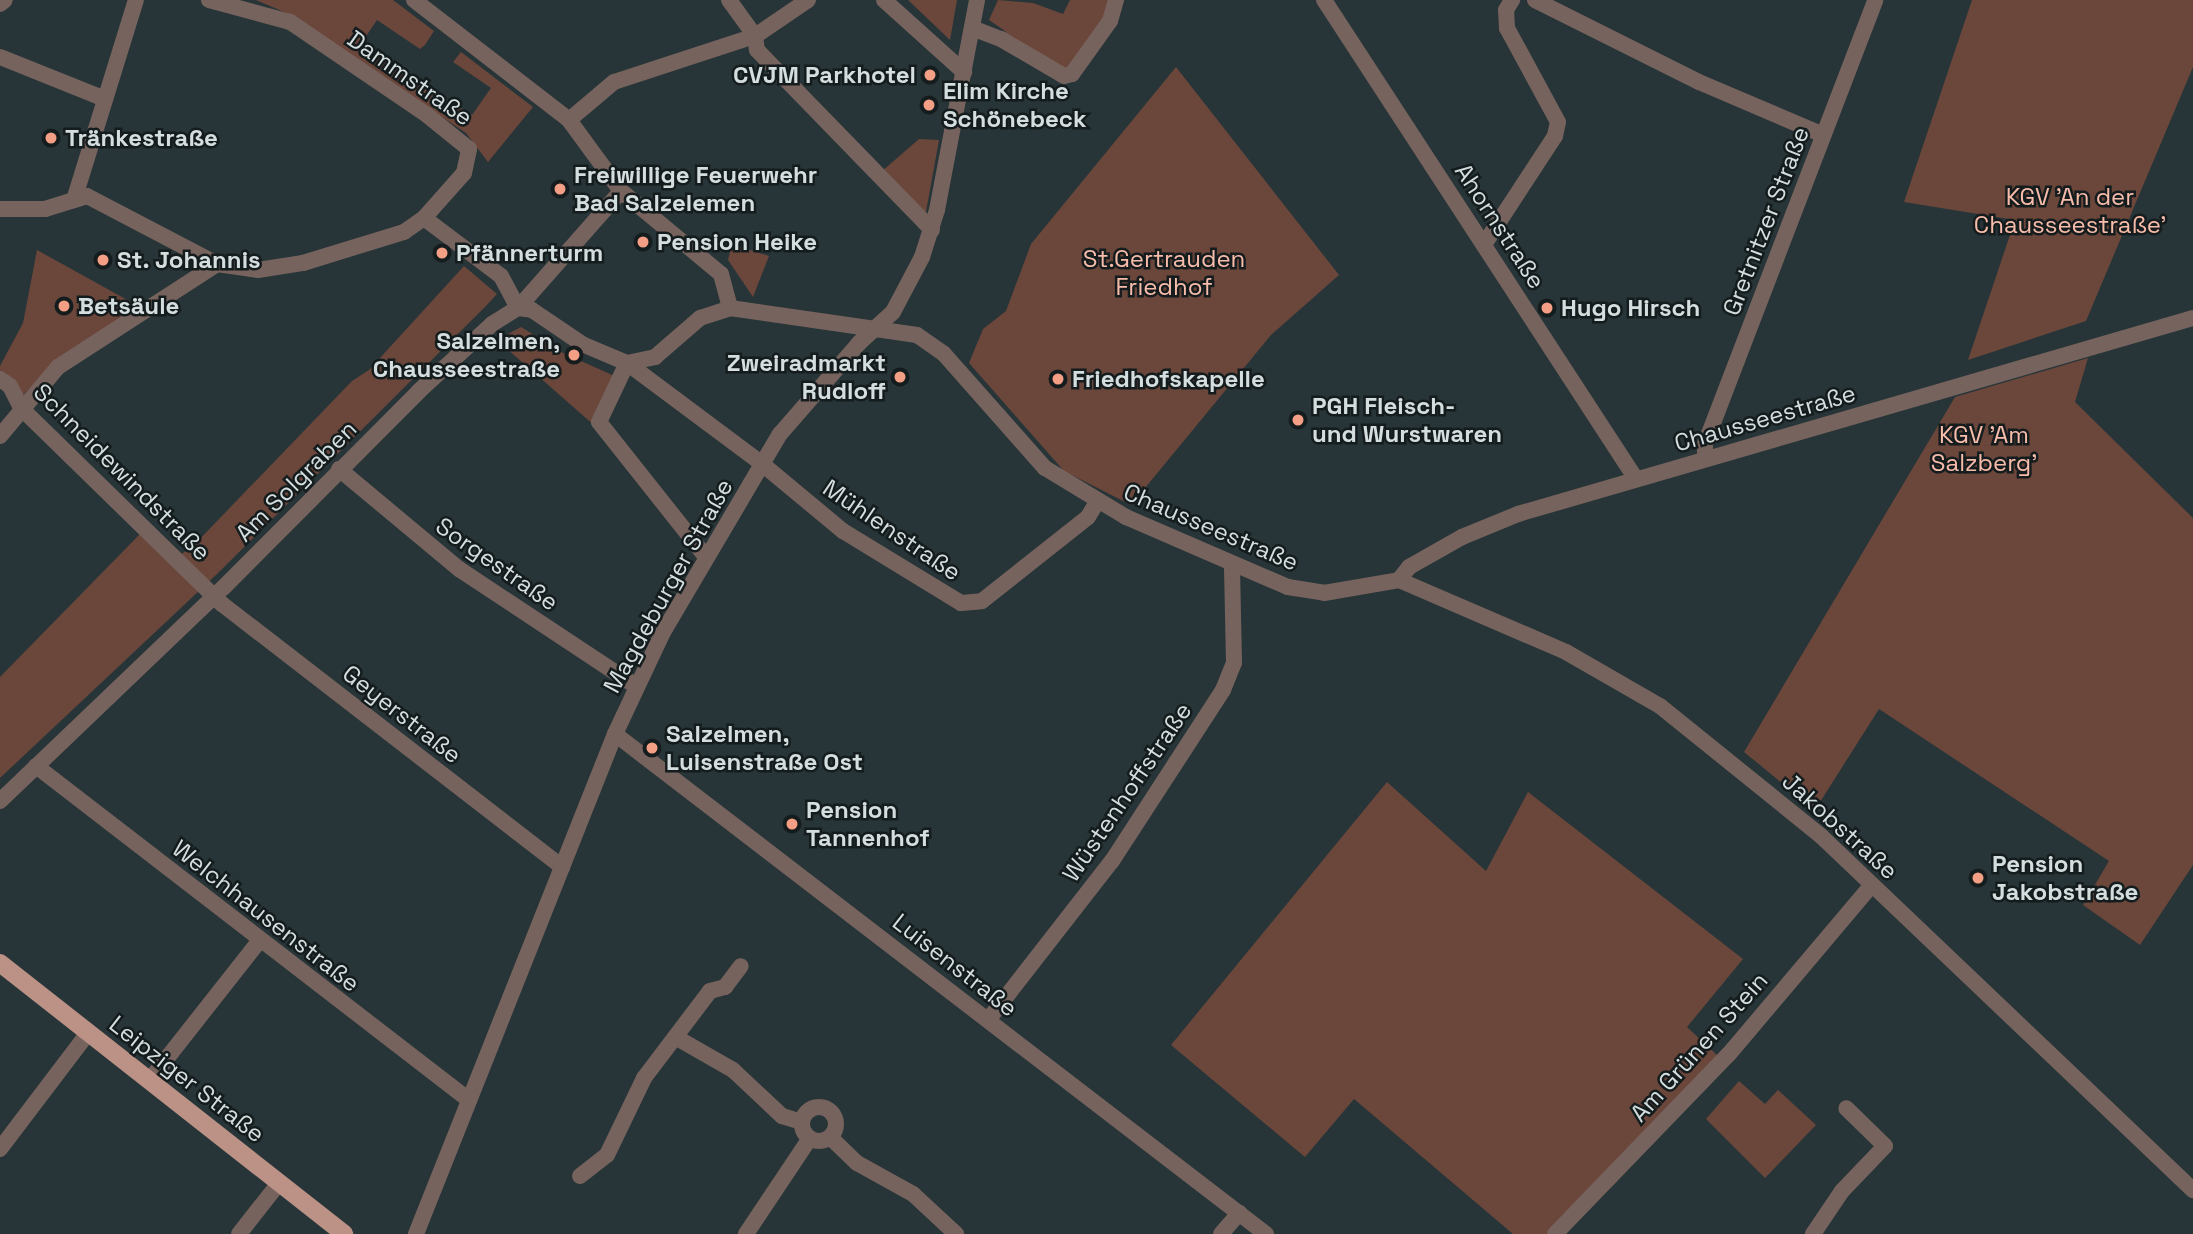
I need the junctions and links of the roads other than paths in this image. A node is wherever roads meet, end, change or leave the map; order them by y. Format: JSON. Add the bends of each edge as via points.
{"nodes":[{"id":1,"x":5,"y":0,"type":"edge"},
{"id":2,"x":136,"y":0,"type":"edge"},
{"id":3,"x":209,"y":0,"type":"edge"},
{"id":4,"x":414,"y":0,"type":"edge"},
{"id":5,"x":729,"y":0,"type":"edge"},
{"id":6,"x":808,"y":0,"type":"edge"},
{"id":7,"x":884,"y":0,"type":"edge"},
{"id":8,"x":977,"y":0,"type":"edge"},
{"id":9,"x":1116,"y":0,"type":"edge"},
{"id":10,"x":1324,"y":0,"type":"edge"},
{"id":11,"x":1512,"y":0,"type":"edge"},
{"id":12,"x":1535,"y":0,"type":"edge"},
{"id":13,"x":1875,"y":0,"type":"edge"},
{"id":14,"x":236,"y":2,"type":"edge"},
{"id":15,"x":0,"y":4,"type":"edge"},
{"id":16,"x":972,"y":28,"type":"junction"},
{"id":17,"x":755,"y":36,"type":"junction"},
{"id":18,"x":0,"y":57,"type":"edge"},
{"id":19,"x":964,"y":72,"type":"junction"},
{"id":20,"x":105,"y":99,"type":"junction"},
{"id":21,"x":569,"y":120,"type":"junction"},
{"id":22,"x":1823,"y":135,"type":"junction"},
{"id":23,"x":621,"y":191,"type":"junction"},
{"id":24,"x":74,"y":200,"type":"junction"},
{"id":25,"x":0,"y":209,"type":"edge"},
{"id":26,"x":425,"y":218,"type":"junction"},
{"id":27,"x":932,"y":230,"type":"junction"},
{"id":28,"x":1485,"y":243,"type":"junction"},
{"id":29,"x":217,"y":264,"type":"junction"},
{"id":30,"x":518,"y":308,"type":"junction"},
{"id":31,"x":730,"y":308,"type":"junction"},
{"id":32,"x":2193,"y":318,"type":"edge"},
{"id":33,"x":876,"y":328,"type":"junction"},
{"id":34,"x":626,"y":363,"type":"junction"},
{"id":35,"x":0,"y":379,"type":"edge"},
{"id":36,"x":21,"y":408,"type":"junction"},
{"id":37,"x":0,"y":436,"type":"edge"},
{"id":38,"x":1705,"y":459,"type":"junction"},
{"id":39,"x":761,"y":463,"type":"junction"},
{"id":40,"x":339,"y":469,"type":"junction"},
{"id":41,"x":1636,"y":479,"type":"junction"},
{"id":42,"x":1097,"y":502,"type":"junction"},
{"id":43,"x":706,"y":557,"type":"junction"},
{"id":44,"x":1232,"y":565,"type":"junction"},
{"id":45,"x":1399,"y":580,"type":"junction"},
{"id":46,"x":214,"y":597,"type":"junction"},
{"id":47,"x":636,"y":685,"type":"junction"},
{"id":48,"x":615,"y":734,"type":"junction"},
{"id":49,"x":36,"y":766,"type":"junction"},
{"id":50,"x":0,"y":800,"type":"edge"},
{"id":51,"x":562,"y":867,"type":"junction"},
{"id":52,"x":1872,"y":885,"type":"junction"},
{"id":53,"x":260,"y":940,"type":"junction"},
{"id":54,"x":0,"y":964,"type":"edge"},
{"id":55,"x":741,"y":966,"type":"dead end"},
{"id":56,"x":988,"y":1020,"type":"junction"},
{"id":57,"x":88,"y":1032,"type":"junction"},
{"id":58,"x":677,"y":1038,"type":"junction"},
{"id":59,"x":149,"y":1081,"type":"junction"},
{"id":60,"x":469,"y":1100,"type":"junction"},
{"id":61,"x":1846,"y":1108,"type":"dead end"},
{"id":62,"x":802,"y":1122,"type":"junction"},
{"id":63,"x":830,"y":1137,"type":"junction"},
{"id":64,"x":810,"y":1138,"type":"junction"},
{"id":65,"x":0,"y":1149,"type":"edge"},
{"id":66,"x":580,"y":1176,"type":"dead end"},
{"id":67,"x":279,"y":1183,"type":"junction"},
{"id":68,"x":2193,"y":1190,"type":"edge"},
{"id":69,"x":1240,"y":1213,"type":"junction"},
{"id":70,"x":239,"y":1234,"type":"edge"},
{"id":71,"x":344,"y":1234,"type":"edge"},
{"id":72,"x":416,"y":1234,"type":"edge"},
{"id":73,"x":746,"y":1234,"type":"edge"},
{"id":74,"x":956,"y":1234,"type":"edge"},
{"id":75,"x":1221,"y":1234,"type":"edge"},
{"id":76,"x":1266,"y":1234,"type":"edge"},
{"id":77,"x":1555,"y":1234,"type":"edge"},
{"id":78,"x":1813,"y":1234,"type":"edge"}],
"edges":[{"from":1,"to":15,"type":"street"},
{"from":2,"to":20,"type":"street"},
{"from":3,"to":14,"type":"street","name":"Dammstraße"},
{"from":4,"to":21,"type":"street"},
{"from":5,"to":17,"type":"street"},
{"from":6,"to":17,"type":"street"},
{"from":7,"to":19,"type":"street"},
{"from":8,"to":16,"type":"street","name":"Magdeburger Straße"},
{"from":9,"to":16,"type":"street","via":[[1110,21],[1072,74],[1064,76],[1000,38]]},
{"from":10,"to":28,"type":"street","name":"Ahornstraße"},
{"from":11,"to":28,"type":"street","via":[[1506,10],[1507,28],[1558,121],[1555,136]]},
{"from":12,"to":22,"type":"street","via":[[1699,82]]},
{"from":13,"to":22,"type":"street","name":"Gretnitzer Straße"},
{"from":14,"to":26,"type":"street","name":"Dammstraße","via":[[290,22],[470,149],[464,173]]},
{"from":16,"to":19,"type":"street","name":"Magdeburger Straße"},
{"from":17,"to":21,"type":"street","via":[[633,73],[602,89]]},
{"from":17,"to":27,"type":"street","via":[[757,50]]},
{"from":18,"to":20,"type":"street"},
{"from":19,"to":27,"type":"street","name":"Magdeburger Straße"},
{"from":20,"to":24,"type":"street"},
{"from":21,"to":23,"type":"street"},
{"from":22,"to":38,"type":"street","name":"Gretnitzer Straße","via":[[1705,444]]},
{"from":23,"to":30,"type":"street","name":"Am Solgraben"},
{"from":23,"to":31,"type":"street","via":[[721,274]]},
{"from":24,"to":25,"type":"street","via":[[45,208]]},
{"from":24,"to":29,"type":"street","via":[[102,200]]},
{"from":26,"to":29,"type":"street","via":[[404,232],[303,263],[258,270]]},
{"from":26,"to":30,"type":"street","via":[[501,276]]},
{"from":27,"to":33,"type":"street","name":"Magdeburger Straße","via":[[892,312]]},
{"from":28,"to":41,"type":"street","name":"Ahornstraße"},
{"from":29,"to":36,"type":"street","via":[[58,367]]},
{"from":30,"to":34,"type":"street","via":[[532,310],[582,344]]},
{"from":30,"to":40,"type":"street","name":"Am Solgraben","via":[[487,328]]},
{"from":31,"to":33,"type":"street","name":"Chausseestraße"},
{"from":31,"to":34,"type":"street","name":"Chausseestraße","via":[[700,318],[655,357]]},
{"from":32,"to":38,"type":"street","name":"Chausseestraße"},
{"from":33,"to":39,"type":"street","name":"Magdeburger Straße","via":[[791,418]]},
{"from":33,"to":42,"type":"street","name":"Chausseestraße","via":[[907,332],[929,342],[1032,456]]},
{"from":34,"to":39,"type":"street","name":"Mühlenstraße"},
{"from":34,"to":43,"type":"street","via":[[599,422]]},
{"from":35,"to":36,"type":"street","name":"Schneidewindstraße","via":[[10,386]]},
{"from":36,"to":37,"type":"street"},
{"from":36,"to":46,"type":"street","name":"Schneidewindstraße"},
{"from":38,"to":41,"type":"street","name":"Chausseestraße"},
{"from":39,"to":42,"type":"street","name":"Mühlenstraße","via":[[843,531],[971,606],[1088,517]]},
{"from":39,"to":43,"type":"street","name":"Magdeburger Straße"},
{"from":40,"to":46,"type":"street","name":"Am Solgraben"},
{"from":40,"to":47,"type":"street","name":"Sorgestraße","via":[[459,569]]},
{"from":41,"to":45,"type":"street","name":"Chausseestraße","via":[[1496,521],[1424,558]]},
{"from":42,"to":44,"type":"street","name":"Chausseestraße"},
{"from":43,"to":47,"type":"street","name":"Magdeburger Straße"},
{"from":44,"to":45,"type":"street","name":"Chausseestraße","via":[[1306,592],[1338,592]]},
{"from":44,"to":56,"type":"street","name":"Wüstenhoffstraße","via":[[1234,663],[1216,701],[1123,844]]},
{"from":45,"to":52,"type":"street","name":"Jakobstraße","via":[[1541,639],[1639,692],[1752,778]]},
{"from":46,"to":49,"type":"street","name":"Am Solgraben"},
{"from":46,"to":51,"type":"street","name":"Geyerstraße"},
{"from":47,"to":48,"type":"street","name":"Magdeburger Straße"},
{"from":48,"to":51,"type":"street","name":"Magdeburger Straße"},
{"from":48,"to":56,"type":"street","name":"Luisenstraße"},
{"from":49,"to":50,"type":"street","name":"Am Solgraben"},
{"from":49,"to":53,"type":"street","name":"Welchhausenstraße"},
{"from":51,"to":60,"type":"street","name":"Magdeburger Straße"},
{"from":52,"to":68,"type":"street","name":"Jakobstraße"},
{"from":52,"to":77,"type":"street","name":"Am Grünen Stein","via":[[1729,1054]]},
{"from":53,"to":59,"type":"street"},
{"from":53,"to":60,"type":"street","name":"Welchhausenstraße"},
{"from":54,"to":57,"type":"main road","name":"Leipziger Straße"},
{"from":55,"to":58,"type":"street","via":[[725,987],[710,991]]},
{"from":56,"to":69,"type":"street","name":"Luisenstraße"},
{"from":57,"to":59,"type":"main road","name":"Leipziger Straße"},
{"from":57,"to":65,"type":"street"},
{"from":58,"to":62,"type":"street","via":[[733,1070],[782,1116]]},
{"from":58,"to":66,"type":"street","via":[[644,1078],[607,1154]]},
{"from":59,"to":67,"type":"main road","name":"Leipziger Straße"},
{"from":60,"to":72,"type":"street","name":"Magdeburger Straße"},
{"from":61,"to":78,"type":"street","via":[[1885,1146],[1842,1191]]},
{"from":62,"to":63,"type":"street","via":[[810,1109],[829,1110],[836,1122]]},
{"from":62,"to":64,"type":"street"},
{"from":63,"to":64,"type":"street"},
{"from":63,"to":74,"type":"street","via":[[857,1163],[913,1194]]},
{"from":64,"to":73,"type":"street"},
{"from":67,"to":70,"type":"street"},
{"from":67,"to":71,"type":"main road","name":"Leipziger Straße"},
{"from":69,"to":75,"type":"street"},
{"from":69,"to":76,"type":"street","name":"Luisenstraße"}]}
